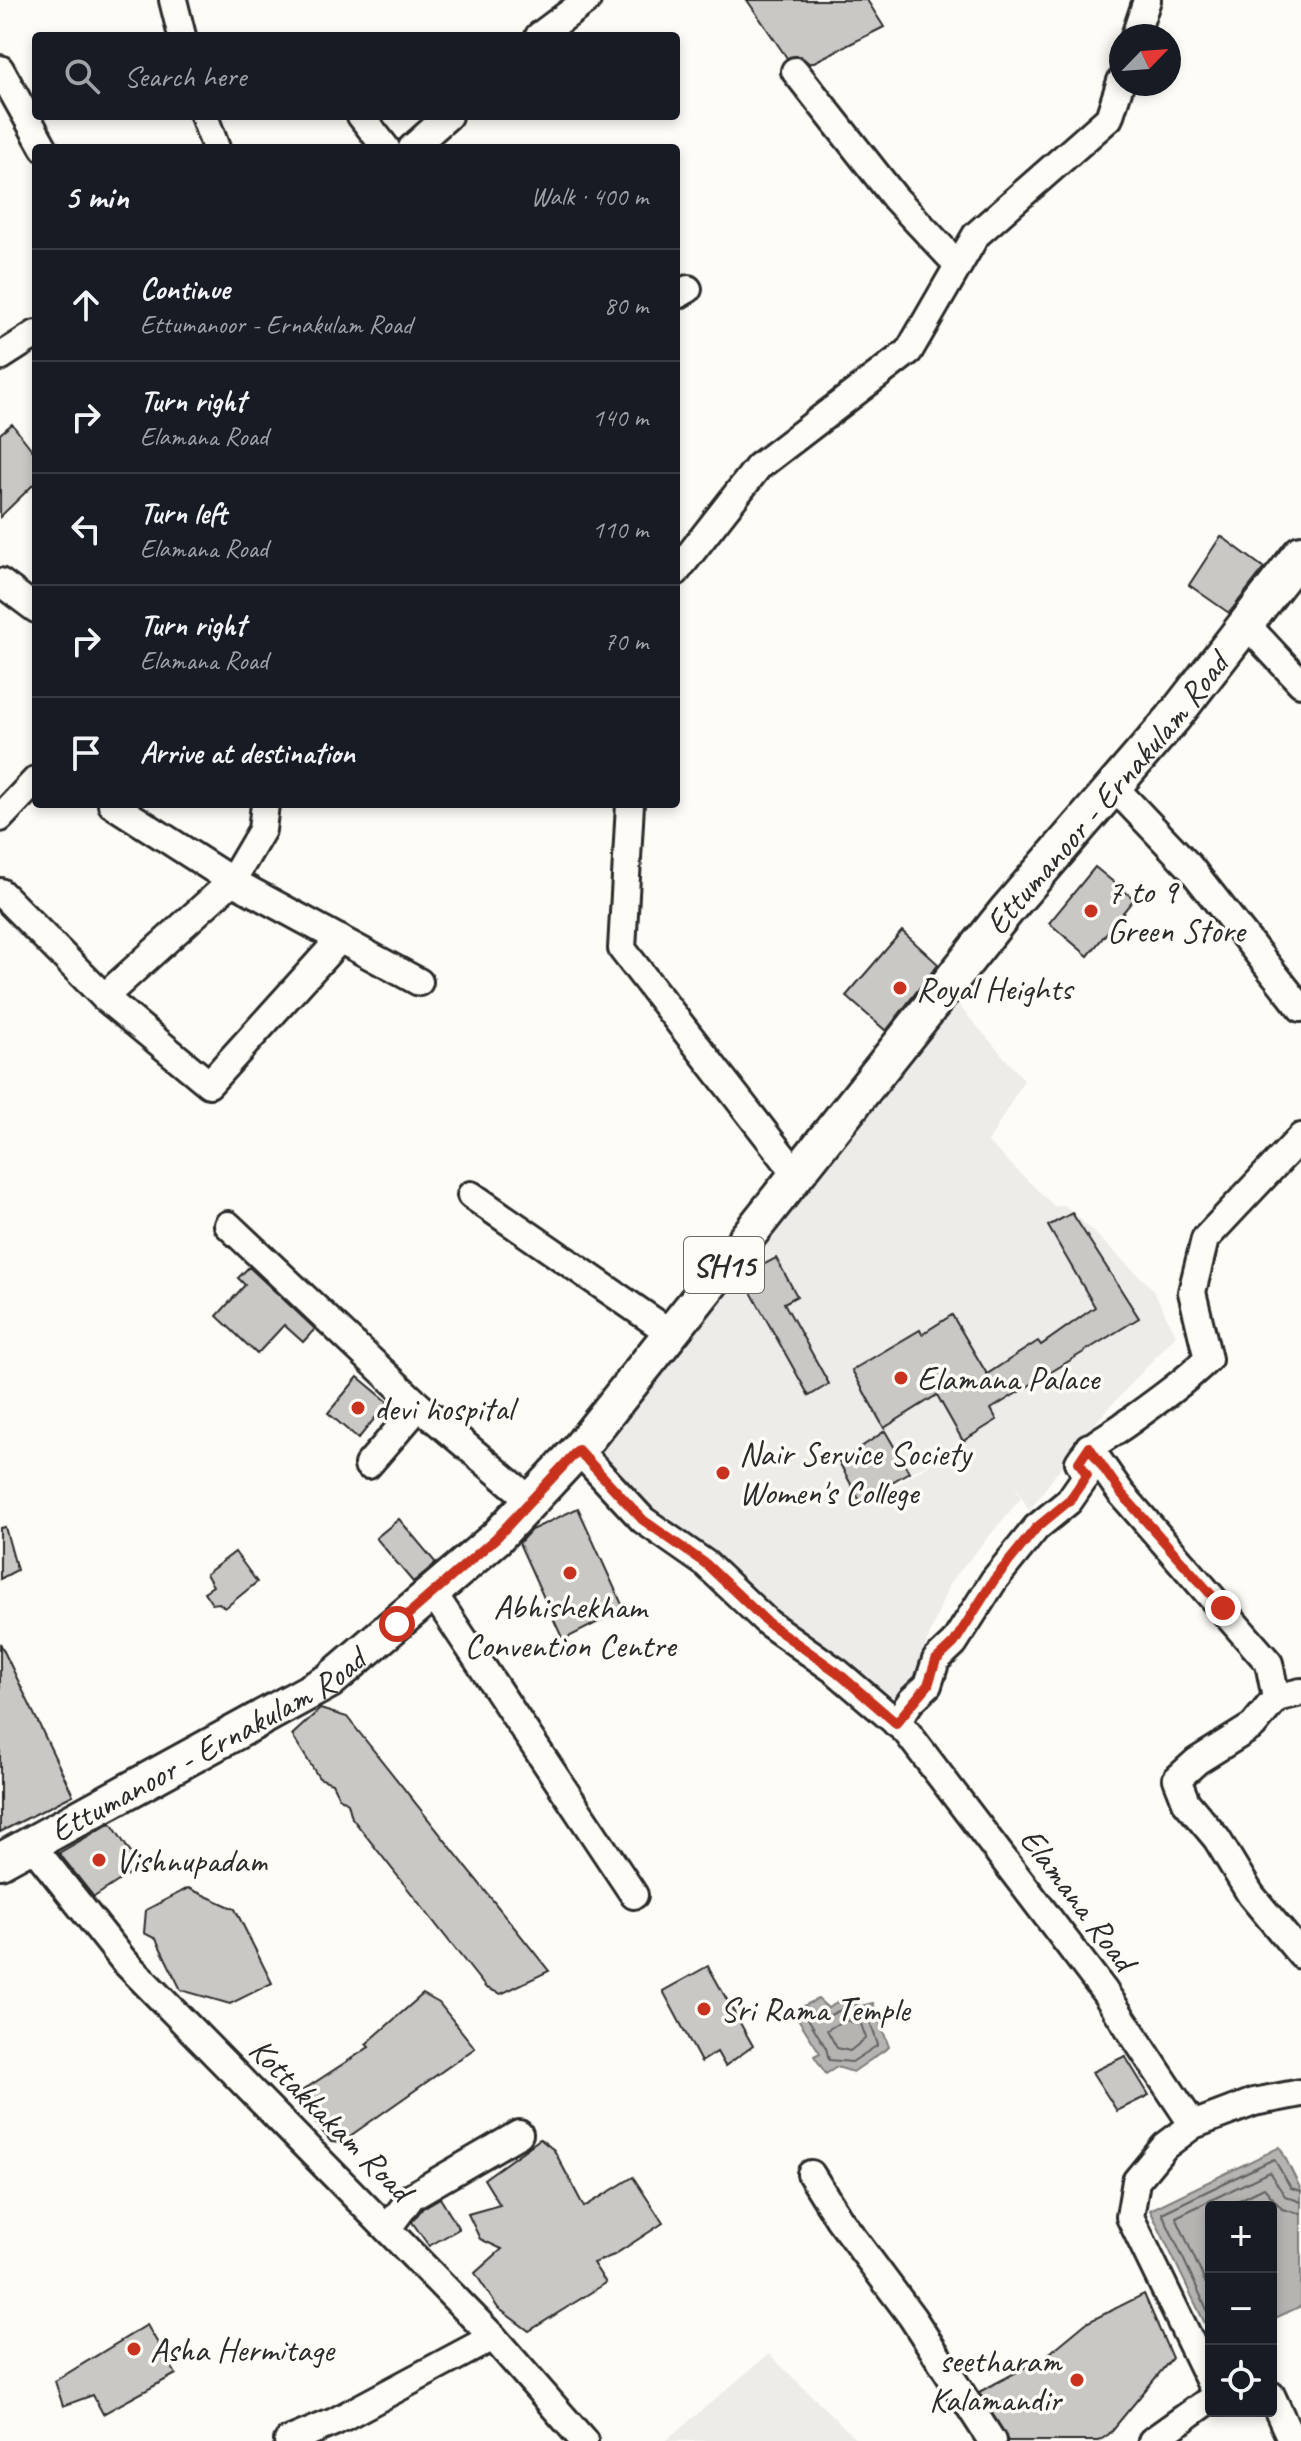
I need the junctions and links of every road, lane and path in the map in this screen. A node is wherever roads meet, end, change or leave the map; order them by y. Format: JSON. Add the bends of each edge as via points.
{"nodes":[{"id":1,"x":173,"y":0,"type":"edge"},
{"id":2,"x":587,"y":0,"type":"edge"},
{"id":3,"x":1147,"y":0,"type":"edge"},
{"id":4,"x":1139,"y":24,"type":"edge"},
{"id":5,"x":181,"y":32,"type":"edge"},
{"id":6,"x":544,"y":32,"type":"edge"},
{"id":7,"x":0,"y":69,"type":"edge"},
{"id":8,"x":795,"y":71,"type":"dead end"},
{"id":9,"x":1116,"y":96,"type":"edge"},
{"id":10,"x":206,"y":120,"type":"edge"},
{"id":11,"x":364,"y":120,"type":"edge"},
{"id":12,"x":444,"y":120,"type":"edge"},
{"id":13,"x":42,"y":144,"type":"edge"},
{"id":14,"x":214,"y":144,"type":"edge"},
{"id":15,"x":383,"y":144,"type":"edge"},
{"id":16,"x":416,"y":144,"type":"edge"},
{"id":17,"x":957,"y":264,"type":"junction"},
{"id":18,"x":32,"y":337,"type":"edge"},
{"id":19,"x":0,"y":357,"type":"edge"},
{"id":20,"x":1301,"y":553,"type":"edge"},
{"id":21,"x":680,"y":567,"type":"edge"},
{"id":22,"x":0,"y":582,"type":"edge"},
{"id":23,"x":32,"y":605,"type":"edge"},
{"id":24,"x":1246,"y":624,"type":"junction"},
{"id":25,"x":1301,"y":683,"type":"edge"},
{"id":26,"x":32,"y":784,"type":"edge"},
{"id":27,"x":1113,"y":786,"type":"junction"},
{"id":28,"x":118,"y":808,"type":"edge"},
{"id":29,"x":265,"y":808,"type":"edge"},
{"id":30,"x":630,"y":808,"type":"edge"},
{"id":31,"x":0,"y":818,"type":"edge"},
{"id":32,"x":232,"y":881,"type":"junction"},
{"id":33,"x":0,"y":892,"type":"edge"},
{"id":34,"x":340,"y":939,"type":"junction"},
{"id":35,"x":419,"y":982,"type":"dead end"},
{"id":36,"x":104,"y":997,"type":"junction"},
{"id":37,"x":1301,"y":1008,"type":"edge"},
{"id":38,"x":1301,"y":1137,"type":"edge"},
{"id":39,"x":798,"y":1176,"type":"junction"},
{"id":40,"x":471,"y":1195,"type":"dead end"},
{"id":41,"x":228,"y":1225,"type":"dead end"},
{"id":42,"x":672,"y":1334,"type":"junction"},
{"id":43,"x":419,"y":1406,"type":"junction"},
{"id":44,"x":1089,"y":1447,"type":"junction"},
{"id":45,"x":578,"y":1450,"type":"junction"},
{"id":46,"x":368,"y":1465,"type":"dead end"},
{"id":47,"x":529,"y":1499,"type":"junction"},
{"id":48,"x":433,"y":1593,"type":"junction"},
{"id":49,"x":1289,"y":1695,"type":"edge"},
{"id":50,"x":896,"y":1723,"type":"junction"},
{"id":51,"x":31,"y":1844,"type":"junction"},
{"id":52,"x":0,"y":1861,"type":"edge"},
{"id":53,"x":634,"y":1895,"type":"dead end"},
{"id":54,"x":1301,"y":1955,"type":"edge"},
{"id":55,"x":1301,"y":2093,"type":"edge"},
{"id":56,"x":1193,"y":2125,"type":"junction"},
{"id":57,"x":519,"y":2134,"type":"dead end"},
{"id":58,"x":811,"y":2174,"type":"dead end"},
{"id":59,"x":388,"y":2228,"type":"junction"},
{"id":60,"x":493,"y":2337,"type":"junction"},
{"id":61,"x":1205,"y":2372,"type":"edge"},
{"id":62,"x":1205,"y":2403,"type":"edge"},
{"id":63,"x":1277,"y":2408,"type":"edge"},
{"id":64,"x":288,"y":2441,"type":"edge"},
{"id":65,"x":584,"y":2441,"type":"edge"},
{"id":66,"x":992,"y":2441,"type":"edge"},
{"id":67,"x":1152,"y":2441,"type":"edge"},
{"id":68,"x":1292,"y":2441,"type":"edge"}],
"edges":[{"from":1,"to":5,"type":"street"},
{"from":2,"to":6,"type":"street"},
{"from":3,"to":4,"type":"street"},
{"from":7,"to":13,"type":"street"},
{"from":8,"to":17,"type":"street","via":[[895,198]]},
{"from":9,"to":17,"type":"street","via":[[1109,118],[976,235]]},
{"from":10,"to":14,"type":"street"},
{"from":11,"to":15,"type":"street"},
{"from":12,"to":16,"type":"street"},
{"from":17,"to":21,"type":"street","via":[[909,351],[758,467]]},
{"from":18,"to":19,"type":"street"},
{"from":20,"to":24,"type":"main road","name":"Ettumanoor - Ernakulam Road","number":"SH15"},
{"from":22,"to":23,"type":"street"},
{"from":24,"to":25,"type":"street"},
{"from":24,"to":27,"type":"main road","name":"Ettumanoor - Ernakulam Road","number":"SH15"},
{"from":26,"to":31,"type":"street"},
{"from":27,"to":37,"type":"street","via":[[1189,866]]},
{"from":27,"to":39,"type":"main road","name":"Ettumanoor - Ernakulam Road","number":"SH15","via":[[1007,910]]},
{"from":28,"to":32,"type":"street"},
{"from":29,"to":32,"type":"street","via":[[262,830]]},
{"from":30,"to":39,"type":"street","via":[[622,949]]},
{"from":32,"to":34,"type":"street"},
{"from":32,"to":36,"type":"street"},
{"from":33,"to":36,"type":"street"},
{"from":34,"to":35,"type":"street"},
{"from":34,"to":36,"type":"street","via":[[209,1084]]},
{"from":38,"to":44,"type":"street","via":[[1205,1239],[1192,1292],[1208,1359],[1185,1381]]},
{"from":39,"to":42,"type":"main road","name":"Ettumanoor - Ernakulam Road","number":"SH15"},
{"from":40,"to":42,"type":"street"},
{"from":41,"to":43,"type":"street"},
{"from":42,"to":45,"type":"main road","name":"Ettumanoor - Ernakulam Road","number":"SH15"},
{"from":43,"to":46,"type":"street"},
{"from":43,"to":47,"type":"street"},
{"from":44,"to":49,"type":"street","via":[[1121,1493],[1269,1663]]},
{"from":44,"to":50,"type":"street","via":[[1079,1462],[1087,1475],[1069,1501],[1036,1528],[994,1580],[954,1643],[936,1660],[928,1685]]},
{"from":45,"to":47,"type":"main road","name":"Ettumanoor - Ernakulam Road","number":"SH15"},
{"from":45,"to":50,"type":"street","name":"Elamana Road","via":[[643,1520],[706,1564],[768,1623]]},
{"from":47,"to":48,"type":"main road","name":"Ettumanoor - Ernakulam Road","number":"SH15","via":[[496,1538]]},
{"from":48,"to":51,"type":"main road","name":"Ettumanoor - Ernakulam Road","number":"SH15","via":[[329,1681]]},
{"from":48,"to":53,"type":"street"},
{"from":49,"to":54,"type":"street","via":[[1177,1779],[1186,1802],[1217,1839],[1251,1895]]},
{"from":50,"to":56,"type":"street","name":"Elamana Road","via":[[1104,1991]]},
{"from":51,"to":52,"type":"main road","name":"Ettumanoor - Ernakulam Road","number":"SH15"},
{"from":51,"to":59,"type":"street","name":"Kottakkakam Road","via":[[124,1961]]},
{"from":55,"to":56,"type":"street","via":[[1254,2102]]},
{"from":56,"to":61,"type":"street","via":[[1165,2146],[1136,2181],[1130,2217]]},
{"from":57,"to":59,"type":"street","via":[[412,2196]]},
{"from":58,"to":66,"type":"street"},
{"from":59,"to":60,"type":"street","name":"Kottakkakam Road"},
{"from":60,"to":64,"type":"street"},
{"from":60,"to":65,"type":"street","name":"Kottakkakam Road"},
{"from":62,"to":67,"type":"street"},
{"from":63,"to":68,"type":"street"}]}
